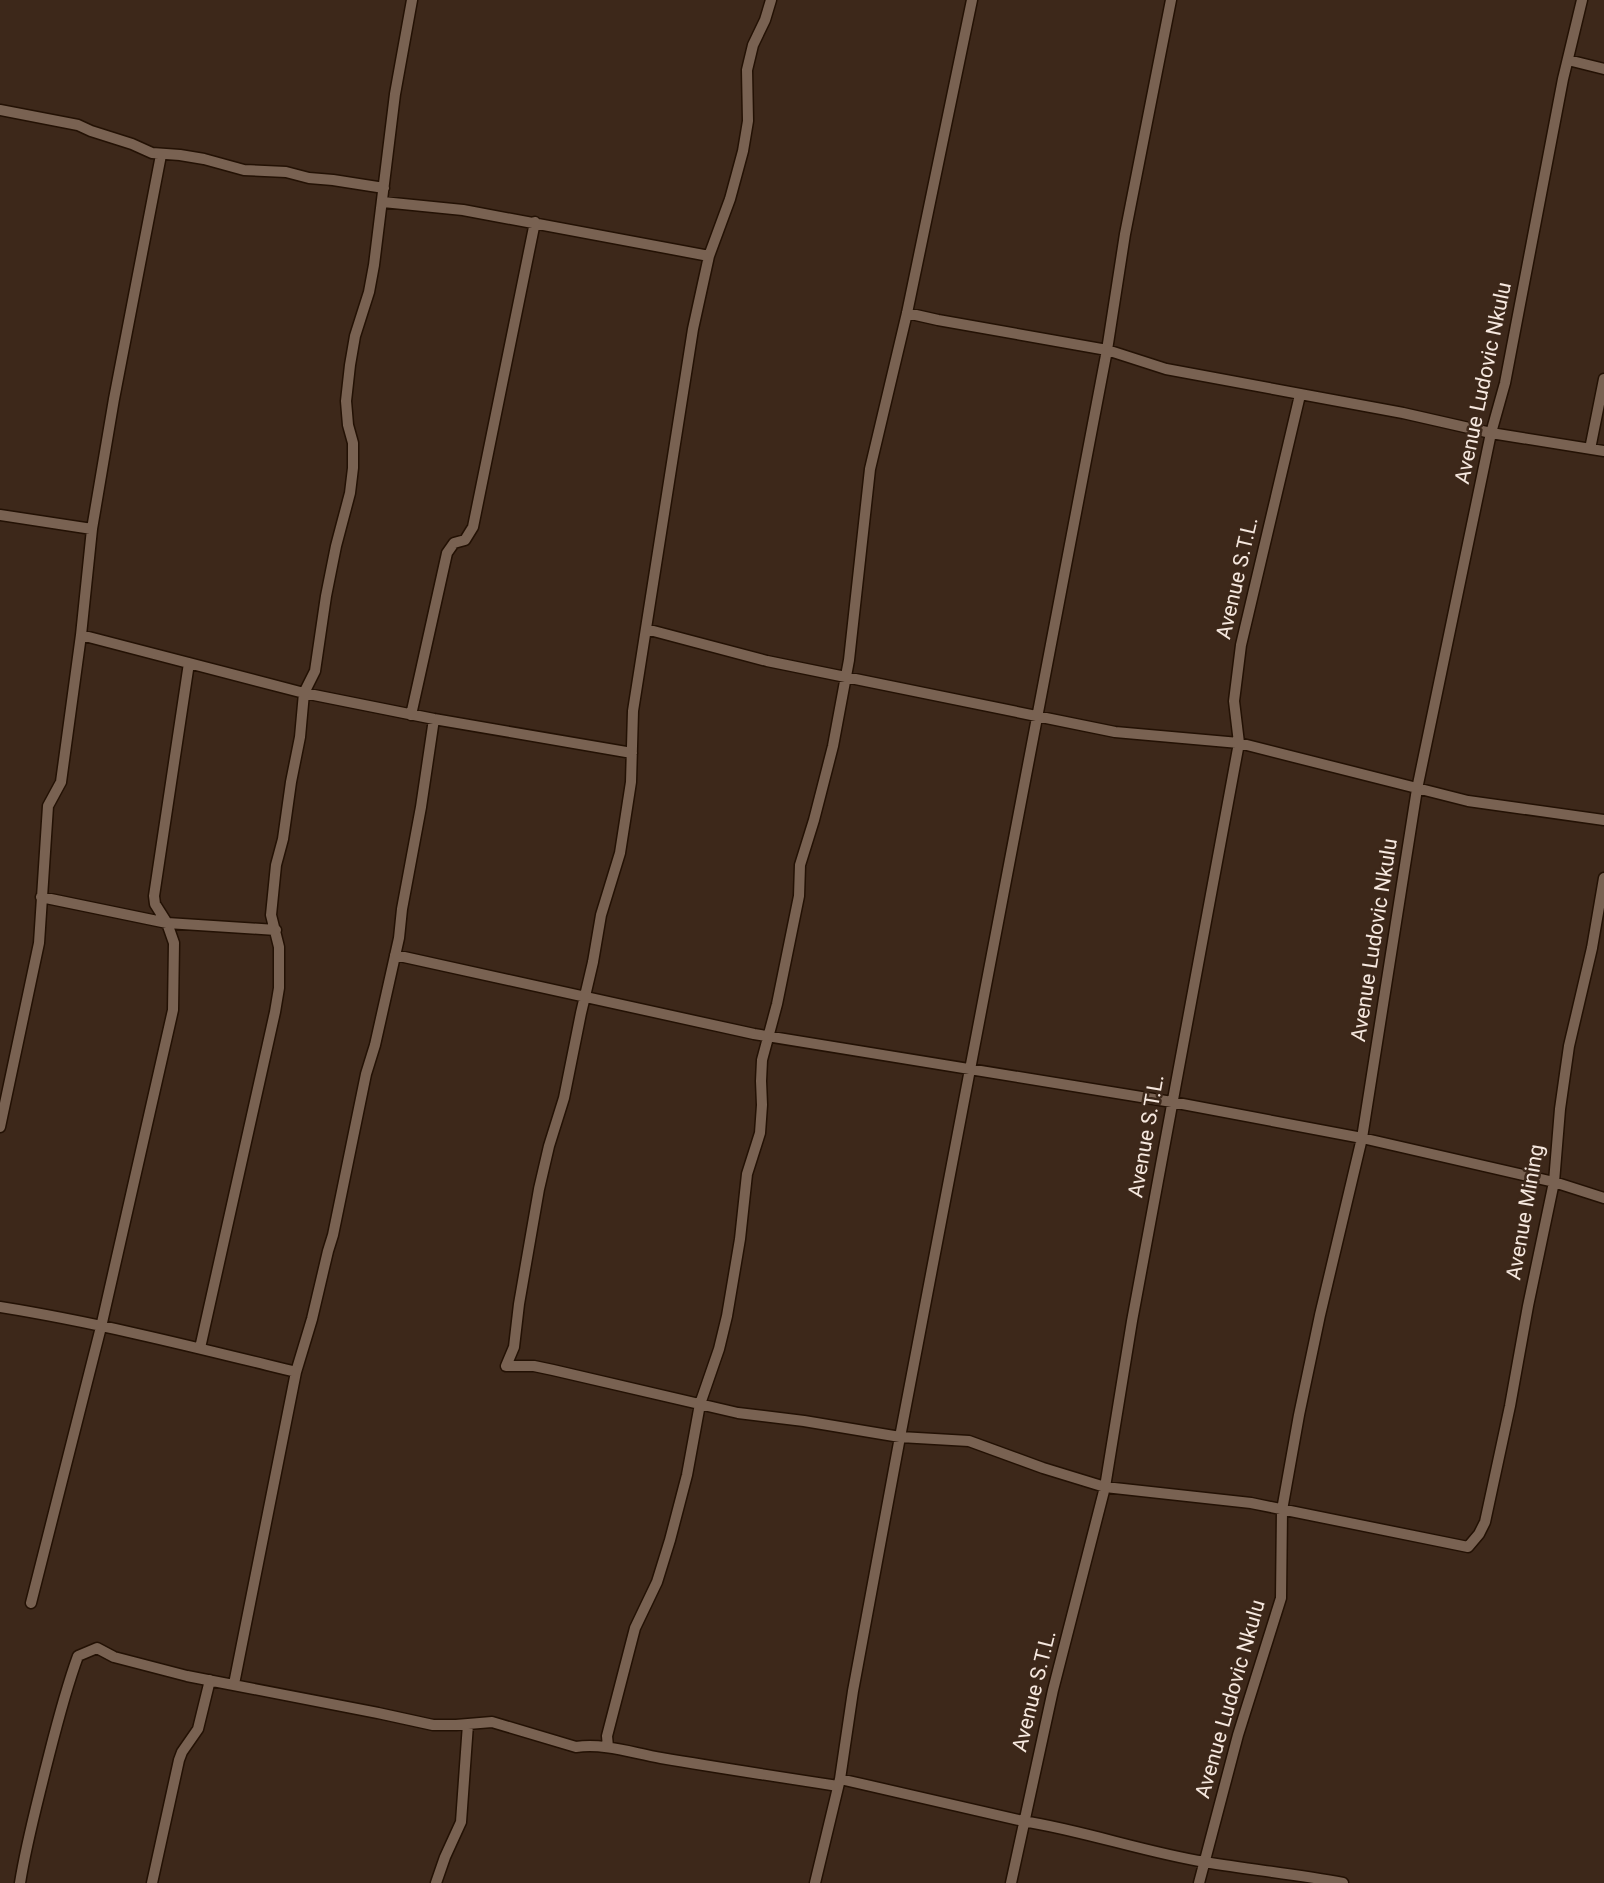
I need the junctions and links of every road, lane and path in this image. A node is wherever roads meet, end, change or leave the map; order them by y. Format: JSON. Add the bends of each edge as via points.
{"nodes":[{"id":1,"x":412,"y":0,"type":"edge"},
{"id":2,"x":771,"y":0,"type":"edge"},
{"id":3,"x":972,"y":0,"type":"edge"},
{"id":4,"x":1171,"y":0,"type":"edge"},
{"id":5,"x":1581,"y":0,"type":"edge"},
{"id":6,"x":1568,"y":60,"type":"junction"},
{"id":7,"x":1604,"y":69,"type":"edge"},
{"id":8,"x":0,"y":110,"type":"edge"},
{"id":9,"x":160,"y":155,"type":"junction"},
{"id":10,"x":384,"y":188,"type":"junction"},
{"id":11,"x":383,"y":202,"type":"junction"},
{"id":12,"x":535,"y":222,"type":"junction"},
{"id":13,"x":709,"y":256,"type":"junction"},
{"id":14,"x":906,"y":313,"type":"junction"},
{"id":15,"x":1107,"y":350,"type":"junction"},
{"id":16,"x":1604,"y":379,"type":"edge"},
{"id":17,"x":1300,"y":395,"type":"junction"},
{"id":18,"x":1491,"y":433,"type":"junction"},
{"id":19,"x":1590,"y":449,"type":"junction"},
{"id":20,"x":1604,"y":451,"type":"edge"},
{"id":21,"x":0,"y":514,"type":"edge"},
{"id":22,"x":92,"y":529,"type":"junction"},
{"id":23,"x":646,"y":629,"type":"junction"},
{"id":24,"x":81,"y":635,"type":"junction"},
{"id":25,"x":189,"y":663,"type":"junction"},
{"id":26,"x":845,"y":677,"type":"junction"},
{"id":27,"x":304,"y":693,"type":"junction"},
{"id":28,"x":411,"y":715,"type":"junction"},
{"id":29,"x":1037,"y":716,"type":"junction"},
{"id":30,"x":433,"y":719,"type":"junction"},
{"id":31,"x":1239,"y":743,"type":"junction"},
{"id":32,"x":632,"y":752,"type":"junction"},
{"id":33,"x":1417,"y":789,"type":"junction"},
{"id":34,"x":1604,"y":820,"type":"edge"},
{"id":35,"x":1604,"y":878,"type":"edge"},
{"id":36,"x":41,"y":897,"type":"junction"},
{"id":37,"x":167,"y":923,"type":"junction"},
{"id":38,"x":276,"y":930,"type":"junction"},
{"id":39,"x":395,"y":955,"type":"junction"},
{"id":40,"x":585,"y":997,"type":"junction"},
{"id":41,"x":769,"y":1037,"type":"junction"},
{"id":42,"x":970,"y":1069,"type":"junction"},
{"id":43,"x":1172,"y":1102,"type":"junction"},
{"id":44,"x":0,"y":1127,"type":"edge"},
{"id":45,"x":1362,"y":1138,"type":"junction"},
{"id":46,"x":1554,"y":1182,"type":"junction"},
{"id":47,"x":1604,"y":1198,"type":"edge"},
{"id":48,"x":0,"y":1307,"type":"edge"},
{"id":49,"x":101,"y":1327,"type":"junction"},
{"id":50,"x":200,"y":1348,"type":"junction"},
{"id":51,"x":296,"y":1372,"type":"junction"},
{"id":52,"x":700,"y":1404,"type":"junction"},
{"id":53,"x":900,"y":1437,"type":"junction"},
{"id":54,"x":1105,"y":1487,"type":"junction"},
{"id":55,"x":1282,"y":1510,"type":"junction"},
{"id":56,"x":31,"y":1603,"type":"dead end"},
{"id":57,"x":210,"y":1680,"type":"junction"},
{"id":58,"x":234,"y":1684,"type":"junction"},
{"id":59,"x":468,"y":1724,"type":"junction"},
{"id":60,"x":608,"y":1747,"type":"junction"},
{"id":61,"x":839,"y":1783,"type":"junction"},
{"id":62,"x":1023,"y":1821,"type":"junction"},
{"id":63,"x":1204,"y":1862,"type":"junction"},
{"id":64,"x":20,"y":1883,"type":"edge"},
{"id":65,"x":152,"y":1883,"type":"edge"},
{"id":66,"x":436,"y":1883,"type":"edge"},
{"id":67,"x":815,"y":1883,"type":"edge"},
{"id":68,"x":1011,"y":1883,"type":"edge"},
{"id":69,"x":1199,"y":1883,"type":"edge"},
{"id":70,"x":1343,"y":1883,"type":"edge"}],
"edges":[{"from":1,"to":10,"type":"street"},
{"from":2,"to":13,"type":"street","via":[[747,70],[748,121],[743,151]]},
{"from":3,"to":14,"type":"street"},
{"from":4,"to":15,"type":"street"},
{"from":5,"to":6,"type":"street","name":"Avenue Ludovic Nkulu"},
{"from":6,"to":7,"type":"street"},
{"from":6,"to":18,"type":"street","name":"Avenue Ludovic Nkulu","via":[[1505,383]]},
{"from":8,"to":9,"type":"street","via":[[78,125]]},
{"from":9,"to":10,"type":"street"},
{"from":9,"to":22,"type":"street"},
{"from":10,"to":11,"type":"street"},
{"from":11,"to":12,"type":"street"},
{"from":11,"to":27,"type":"street","via":[[369,292],[350,365],[346,401],[353,443],[350,493],[326,596],[315,671]]},
{"from":12,"to":13,"type":"street"},
{"from":12,"to":28,"type":"street","via":[[473,527],[447,553]]},
{"from":13,"to":23,"type":"street","via":[[693,329]]},
{"from":14,"to":15,"type":"street"},
{"from":14,"to":26,"type":"street","via":[[870,469]]},
{"from":15,"to":17,"type":"street","via":[[1166,369]]},
{"from":15,"to":29,"type":"street"},
{"from":16,"to":19,"type":"street"},
{"from":17,"to":18,"type":"street"},
{"from":17,"to":31,"type":"street","name":"Avenue S.T.L.","via":[[1241,645],[1234,701]]},
{"from":18,"to":19,"type":"street"},
{"from":18,"to":33,"type":"street","name":"Avenue Ludovic Nkulu"},
{"from":19,"to":20,"type":"street"},
{"from":21,"to":22,"type":"street"},
{"from":22,"to":24,"type":"street"},
{"from":23,"to":26,"type":"street"},
{"from":23,"to":32,"type":"street","via":[[633,711]]},
{"from":24,"to":25,"type":"street"},
{"from":24,"to":36,"type":"street","via":[[61,782],[48,806]]},
{"from":25,"to":27,"type":"street"},
{"from":25,"to":37,"type":"street","via":[[154,896]]},
{"from":26,"to":29,"type":"street"},
{"from":26,"to":41,"type":"street","via":[[833,746],[800,865],[799,896]]},
{"from":27,"to":28,"type":"street"},
{"from":27,"to":38,"type":"street","via":[[276,865],[271,915]]},
{"from":28,"to":30,"type":"street"},
{"from":29,"to":31,"type":"street","via":[[1115,732]]},
{"from":29,"to":42,"type":"street"},
{"from":30,"to":32,"type":"street"},
{"from":30,"to":39,"type":"street"},
{"from":31,"to":33,"type":"street"},
{"from":31,"to":43,"type":"street","name":"Avenue S.T.L."},
{"from":32,"to":40,"type":"street","via":[[620,853],[601,915]]},
{"from":33,"to":34,"type":"street"},
{"from":33,"to":45,"type":"street","name":"Avenue Ludovic Nkulu"},
{"from":35,"to":46,"type":"street","name":"Avenue Mining","via":[[1567,1059]]},
{"from":36,"to":37,"type":"street"},
{"from":36,"to":44,"type":"street","via":[[39,943]]},
{"from":37,"to":38,"type":"street"},
{"from":37,"to":49,"type":"street","via":[[174,943],[173,1010]]},
{"from":38,"to":50,"type":"street","via":[[275,1012]]},
{"from":39,"to":40,"type":"street"},
{"from":39,"to":51,"type":"street","via":[[333,1235]]},
{"from":40,"to":41,"type":"street"},
{"from":40,"to":52,"type":"street","via":[[539,1188],[514,1347],[506,1366],[543,1368]]},
{"from":41,"to":42,"type":"street"},
{"from":41,"to":52,"type":"street","via":[[762,1060],[760,1133],[747,1174],[727,1316]]},
{"from":42,"to":43,"type":"street"},
{"from":42,"to":53,"type":"street"},
{"from":43,"to":45,"type":"street"},
{"from":43,"to":54,"type":"street","name":"Avenue S.T.L."},
{"from":45,"to":46,"type":"street"},
{"from":45,"to":55,"type":"street","name":"Avenue Ludovic Nkulu","via":[[1320,1315]]},
{"from":46,"to":47,"type":"street"},
{"from":46,"to":55,"type":"street","name":"Avenue Mining","via":[[1510,1406],[1479,1534],[1468,1546]]},
{"from":48,"to":49,"type":"street"},
{"from":49,"to":50,"type":"street"},
{"from":49,"to":56,"type":"street"},
{"from":50,"to":51,"type":"street"},
{"from":51,"to":58,"type":"street"},
{"from":52,"to":53,"type":"street"},
{"from":52,"to":60,"type":"street","via":[[670,1541],[657,1583],[635,1628]]},
{"from":53,"to":54,"type":"street","via":[[969,1441]]},
{"from":53,"to":61,"type":"street"},
{"from":54,"to":55,"type":"street"},
{"from":54,"to":62,"type":"street","name":"Avenue S.T.L."},
{"from":55,"to":63,"type":"street","name":"Avenue Ludovic Nkulu","via":[[1280,1598]]},
{"from":57,"to":58,"type":"street"},
{"from":57,"to":64,"type":"street","via":[[122,1660],[97,1648],[78,1656],[60,1712]]},
{"from":57,"to":65,"type":"street","via":[[198,1729],[179,1760]]},
{"from":58,"to":59,"type":"street","via":[[433,1725]]},
{"from":59,"to":60,"type":"street","via":[[492,1722],[576,1747]]},
{"from":59,"to":66,"type":"street","via":[[461,1822]]},
{"from":60,"to":61,"type":"street"},
{"from":61,"to":62,"type":"street"},
{"from":61,"to":67,"type":"street"},
{"from":62,"to":63,"type":"street"},
{"from":62,"to":68,"type":"street","name":"Avenue S.T.L."},
{"from":63,"to":69,"type":"street","name":"Avenue Ludovic Nkulu"},
{"from":63,"to":70,"type":"street"}]}
